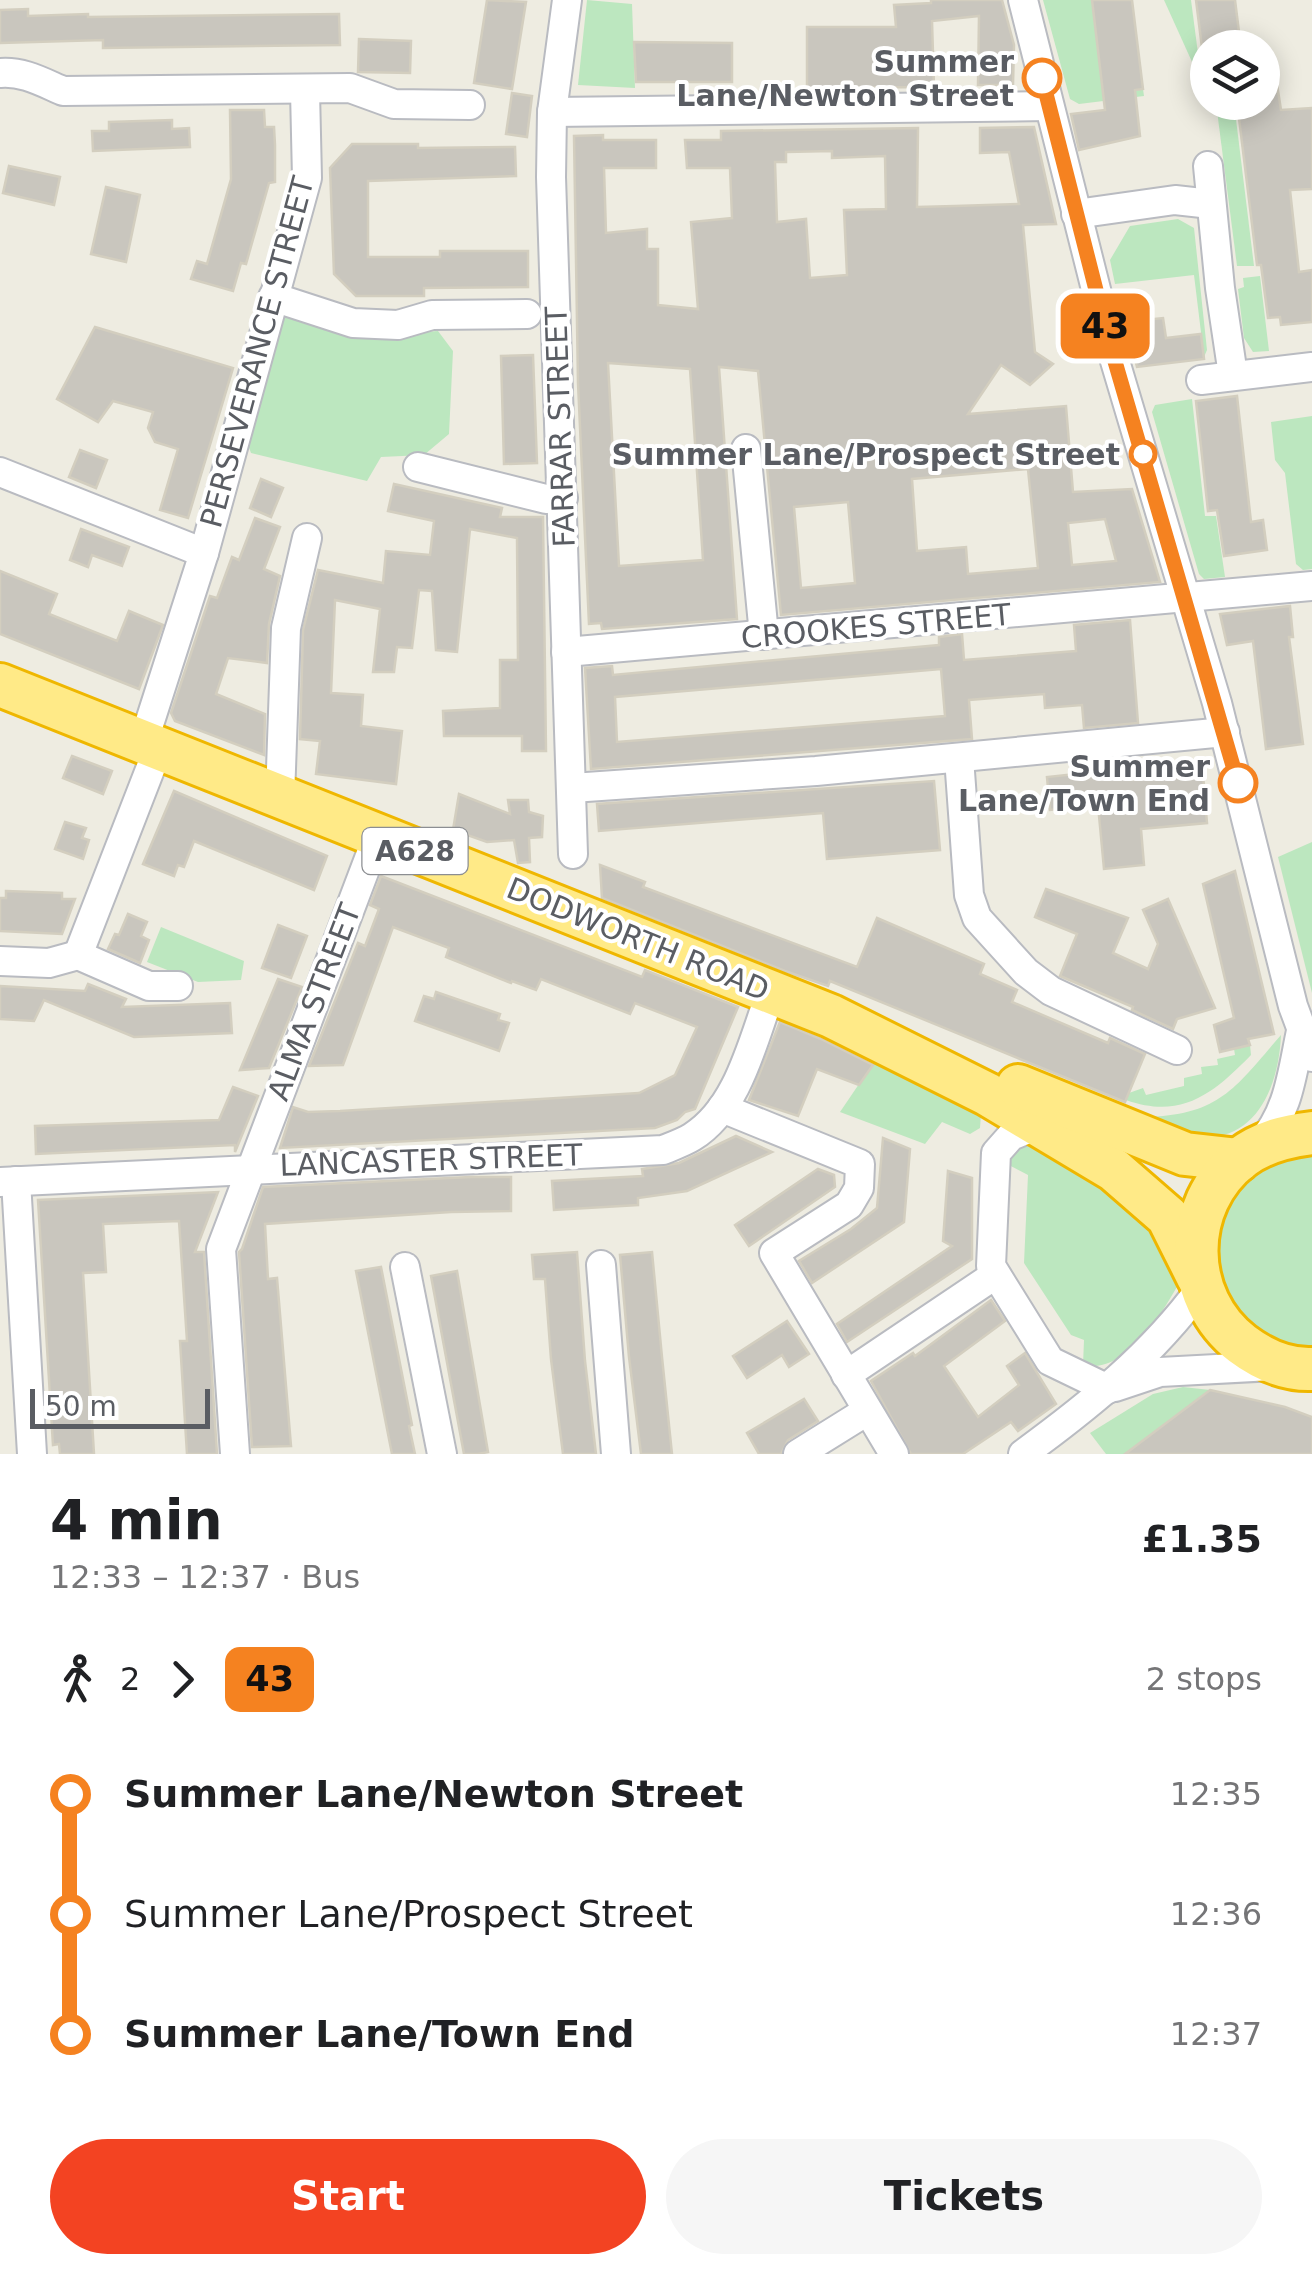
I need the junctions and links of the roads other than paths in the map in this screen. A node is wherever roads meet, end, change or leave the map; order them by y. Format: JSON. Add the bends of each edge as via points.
{"nodes":[{"id":1,"x":567,"y":0,"type":"edge"},
{"id":2,"x":1023,"y":0,"type":"edge"},
{"id":3,"x":0,"y":73,"type":"edge"},
{"id":4,"x":305,"y":91,"type":"junction"},
{"id":5,"x":470,"y":105,"type":"dead end"},
{"id":6,"x":1049,"y":106,"type":"junction"},
{"id":7,"x":552,"y":112,"type":"junction"},
{"id":8,"x":1208,"y":166,"type":"dead end"},
{"id":9,"x":1211,"y":204,"type":"junction"},
{"id":10,"x":1076,"y":214,"type":"junction"},
{"id":11,"x":273,"y":297,"type":"junction"},
{"id":12,"x":526,"y":314,"type":"dead end"},
{"id":13,"x":1312,"y":367,"type":"edge"},
{"id":14,"x":1234,"y":375,"type":"junction"},
{"id":15,"x":1200,"y":380,"type":"dead end"},
{"id":16,"x":746,"y":449,"type":"dead end"},
{"id":17,"x":437,"y":463,"type":"dead end"},
{"id":18,"x":0,"y":472,"type":"edge"},
{"id":19,"x":563,"y":498,"type":"junction"},
{"id":20,"x":307,"y":538,"type":"dead end"},
{"id":21,"x":204,"y":553,"type":"junction"},
{"id":22,"x":1312,"y":586,"type":"edge"},
{"id":23,"x":1186,"y":597,"type":"junction"},
{"id":24,"x":764,"y":635,"type":"junction"},
{"id":25,"x":566,"y":652,"type":"junction"},
{"id":26,"x":0,"y":684,"type":"edge"},
{"id":27,"x":1225,"y":732,"type":"junction"},
{"id":28,"x":150,"y":746,"type":"junction"},
{"id":29,"x":959,"y":758,"type":"junction"},
{"id":30,"x":572,"y":788,"type":"junction"},
{"id":31,"x":280,"y":797,"type":"junction"},
{"id":32,"x":378,"y":836,"type":"junction"},
{"id":33,"x":573,"y":854,"type":"dead end"},
{"id":34,"x":78,"y":955,"type":"junction"},
{"id":35,"x":0,"y":961,"type":"edge"},
{"id":36,"x":178,"y":986,"type":"dead end"},
{"id":37,"x":771,"y":992,"type":"junction"},
{"id":38,"x":831,"y":1016,"type":"junction"},
{"id":39,"x":1306,"y":1044,"type":"edge"},
{"id":40,"x":1177,"y":1050,"type":"dead end"},
{"id":41,"x":722,"y":1108,"type":"junction"},
{"id":42,"x":1040,"y":1124,"type":"junction"},
{"id":43,"x":1312,"y":1133,"type":"edge"},
{"id":44,"x":1248,"y":1154,"type":"junction"},
{"id":45,"x":250,"y":1168,"type":"junction"},
{"id":46,"x":8,"y":1182,"type":"edge"},
{"id":47,"x":602,"y":1266,"type":"dead end"},
{"id":48,"x":405,"y":1268,"type":"dead end"},
{"id":49,"x":995,"y":1275,"type":"junction"},
{"id":50,"x":1200,"y":1283,"type":"junction"},
{"id":51,"x":1302,"y":1370,"type":"edge"},
{"id":52,"x":846,"y":1374,"type":"junction"},
{"id":53,"x":1108,"y":1390,"type":"junction"},
{"id":54,"x":867,"y":1411,"type":"junction"},
{"id":55,"x":32,"y":1454,"type":"edge"},
{"id":56,"x":234,"y":1454,"type":"edge"},
{"id":57,"x":442,"y":1454,"type":"edge"},
{"id":58,"x":616,"y":1454,"type":"edge"},
{"id":59,"x":798,"y":1454,"type":"edge"},
{"id":60,"x":894,"y":1454,"type":"edge"},
{"id":61,"x":1023,"y":1454,"type":"edge"}],
"edges":[{"from":1,"to":7,"type":"street","name":"FARRAR STREET"},
{"from":2,"to":6,"type":"street"},
{"from":3,"to":4,"type":"street","via":[[63,91]]},
{"from":4,"to":5,"type":"street","via":[[350,88],[394,104]]},
{"from":4,"to":11,"type":"street","name":"PERSEVERANCE STREET","via":[[307,178]]},
{"from":6,"to":7,"type":"street"},
{"from":6,"to":10,"type":"street"},
{"from":7,"to":19,"type":"street","name":"FARRAR STREET"},
{"from":8,"to":9,"type":"street"},
{"from":9,"to":10,"type":"street","via":[[1175,200]]},
{"from":9,"to":14,"type":"street"},
{"from":10,"to":23,"type":"street"},
{"from":11,"to":12,"type":"street","via":[[353,322],[398,325],[432,315]]},
{"from":11,"to":21,"type":"street","name":"PERSEVERANCE STREET"},
{"from":13,"to":14,"type":"street"},
{"from":14,"to":15,"type":"street"},
{"from":16,"to":24,"type":"street"},
{"from":17,"to":19,"type":"street","via":[[546,499]]},
{"from":18,"to":21,"type":"street"},
{"from":19,"to":25,"type":"street","name":"FARRAR STREET"},
{"from":20,"to":31,"type":"street","via":[[286,628]]},
{"from":21,"to":28,"type":"street","name":"PERSEVERANCE STREET"},
{"from":22,"to":23,"type":"street","name":"CROOKES STREET"},
{"from":23,"to":24,"type":"street","name":"CROOKES STREET"},
{"from":23,"to":27,"type":"street"},
{"from":24,"to":25,"type":"street","name":"CROOKES STREET"},
{"from":25,"to":30,"type":"street","name":"FARRAR STREET"},
{"from":26,"to":28,"type":"highway","name":"DODWORTH ROAD","number":"A628"},
{"from":27,"to":29,"type":"street"},
{"from":27,"to":39,"type":"street"},
{"from":28,"to":31,"type":"highway","name":"DODWORTH ROAD","number":"A628"},
{"from":28,"to":34,"type":"street","name":"PERSEVERANCE STREET"},
{"from":29,"to":30,"type":"street"},
{"from":29,"to":40,"type":"street","via":[[976,918],[1052,990]]},
{"from":30,"to":33,"type":"street","name":"FARRAR STREET"},
{"from":31,"to":32,"type":"highway","name":"DODWORTH ROAD","number":"A628"},
{"from":32,"to":37,"type":"highway","name":"DODWORTH ROAD","number":"A628"},
{"from":32,"to":45,"type":"street","name":"ALMA STREET"},
{"from":34,"to":35,"type":"street","via":[[50,963]]},
{"from":34,"to":36,"type":"street","via":[[149,986]]},
{"from":37,"to":38,"type":"highway","name":"DODWORTH ROAD","number":"A628"},
{"from":37,"to":41,"type":"street","name":"LANCASTER STREET"},
{"from":38,"to":42,"type":"highway","name":"DODWORTH ROAD","number":"A628"},
{"from":38,"to":44,"type":"highway","name":"DODWORTH ROAD","number":"A628","via":[[880,1029],[1185,1154]]},
{"from":39,"to":44,"type":"street","via":[[1285,1108]]},
{"from":41,"to":45,"type":"street","name":"LANCASTER STREET","via":[[695,1136],[663,1150]]},
{"from":41,"to":52,"type":"street","via":[[860,1164],[860,1188],[849,1204],[774,1253]]},
{"from":42,"to":49,"type":"street","via":[[1012,1136],[996,1154]]},
{"from":42,"to":50,"type":"highway","name":"DODWORTH ROAD","number":"A628","via":[[1124,1179],[1168,1218]]},
{"from":43,"to":44,"type":"highway","via":[[1283,1137]]},
{"from":44,"to":50,"type":"highway","via":[[1206,1202],[1196,1252]]},
{"from":45,"to":46,"type":"street","name":"LANCASTER STREET"},
{"from":45,"to":56,"type":"street","name":"ALMA STREET","via":[[221,1249]]},
{"from":46,"to":55,"type":"street"},
{"from":47,"to":58,"type":"street"},
{"from":48,"to":57,"type":"street"},
{"from":49,"to":52,"type":"street"},
{"from":49,"to":53,"type":"street","via":[[1050,1360]]},
{"from":50,"to":51,"type":"highway","via":[[1229,1334],[1254,1354]]},
{"from":50,"to":53,"type":"street","via":[[1182,1315]]},
{"from":51,"to":53,"type":"street","via":[[1160,1372]]},
{"from":52,"to":54,"type":"street"},
{"from":53,"to":61,"type":"street"},
{"from":54,"to":59,"type":"street"},
{"from":54,"to":60,"type":"street"}]}
